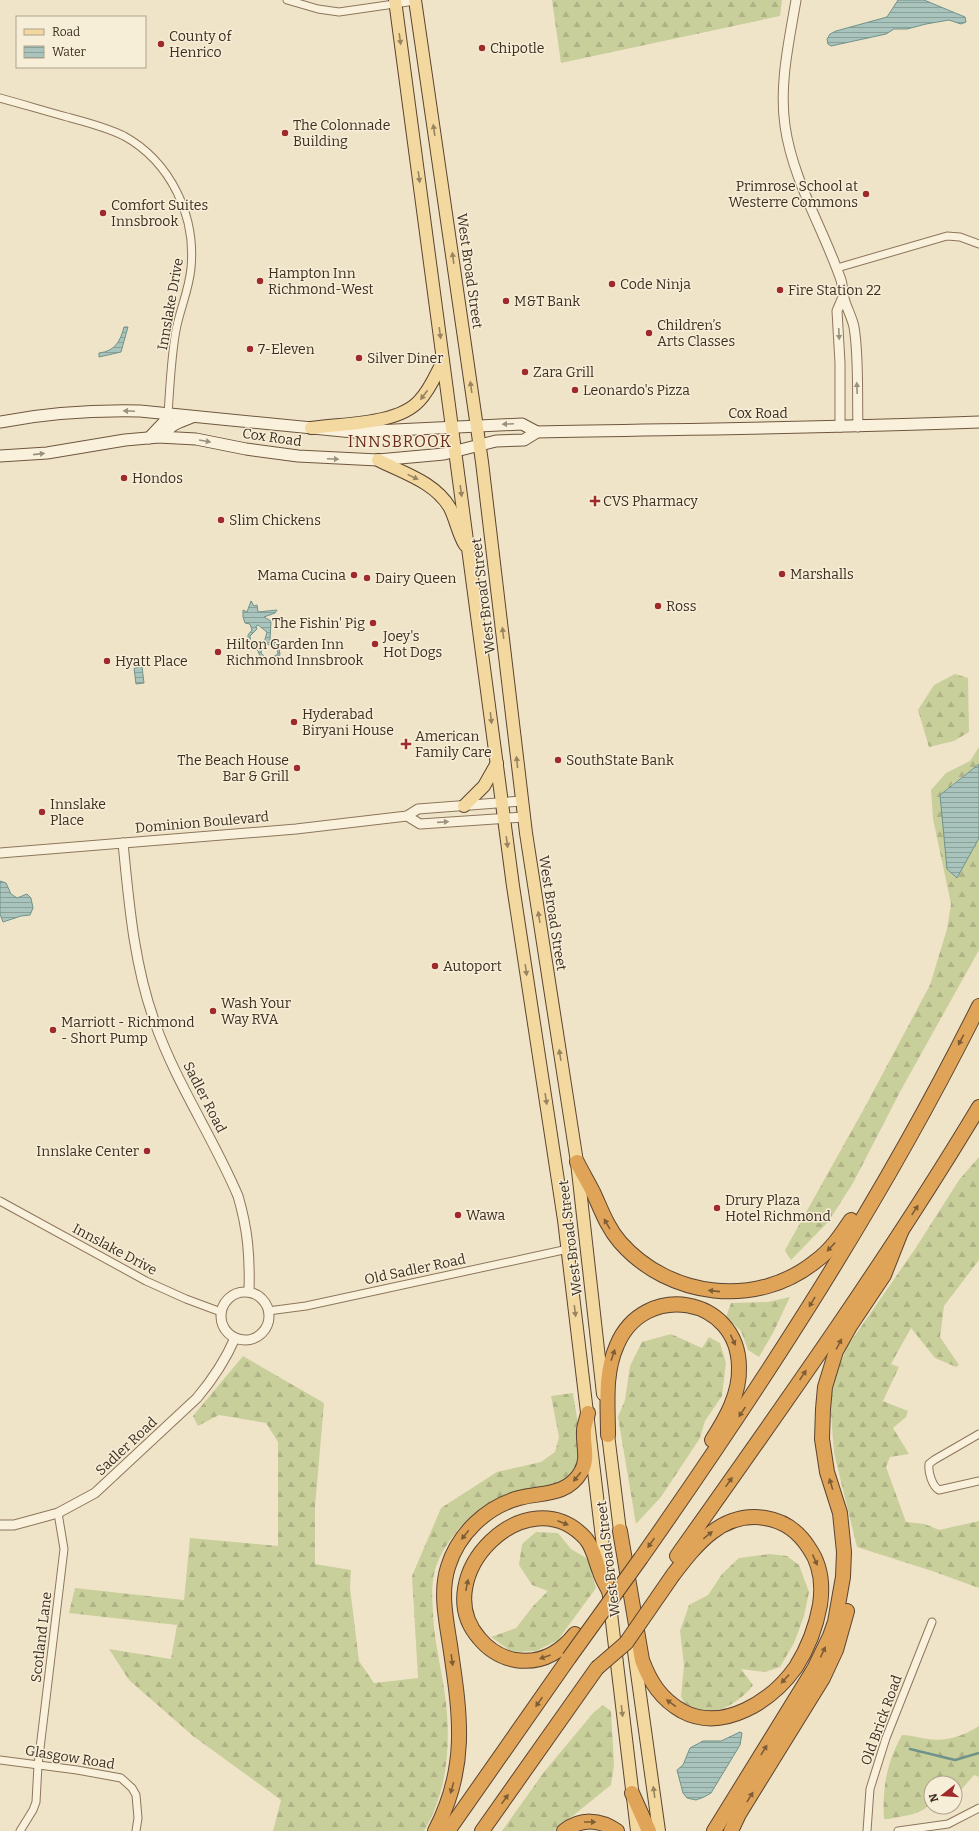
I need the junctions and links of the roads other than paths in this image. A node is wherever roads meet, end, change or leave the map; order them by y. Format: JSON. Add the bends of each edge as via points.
{"nodes":[{"id":1,"x":286,"y":0,"type":"edge"},
{"id":2,"x":415,"y":0,"type":"edge"},
{"id":3,"x":796,"y":0,"type":"edge"},
{"id":4,"x":395,"y":2,"type":"edge"},
{"id":5,"x":0,"y":98,"type":"edge"},
{"id":6,"x":979,"y":244,"type":"edge"},
{"id":7,"x":837,"y":268,"type":"junction"},
{"id":8,"x":844,"y":297,"type":"junction"},
{"id":9,"x":443,"y":361,"type":"junction"},
{"id":10,"x":168,"y":414,"type":"junction"},
{"id":11,"x":194,"y":416,"type":"junction"},
{"id":12,"x":0,"y":422,"type":"edge"},
{"id":13,"x":979,"y":422,"type":"edge"},
{"id":14,"x":477,"y":426,"type":"junction"},
{"id":15,"x":858,"y":426,"type":"junction"},
{"id":16,"x":452,"y":427,"type":"junction"},
{"id":17,"x":840,"y":427,"type":"junction"},
{"id":18,"x":311,"y":428,"type":"junction"},
{"id":19,"x":537,"y":432,"type":"junction"},
{"id":20,"x":166,"y":437,"type":"junction"},
{"id":21,"x":149,"y":438,"type":"junction"},
{"id":22,"x":479,"y":446,"type":"junction"},
{"id":23,"x":456,"y":452,"type":"junction"},
{"id":24,"x":0,"y":456,"type":"edge"},
{"id":25,"x":378,"y":460,"type":"junction"},
{"id":26,"x":469,"y":552,"type":"junction"},
{"id":27,"x":497,"y":763,"type":"junction"},
{"id":28,"x":522,"y":801,"type":"junction"},
{"id":29,"x":502,"y":803,"type":"junction"},
{"id":30,"x":464,"y":806,"type":"junction"},
{"id":31,"x":407,"y":816,"type":"junction"},
{"id":32,"x":524,"y":817,"type":"junction"},
{"id":33,"x":504,"y":818,"type":"junction"},
{"id":34,"x":123,"y":843,"type":"junction"},
{"id":35,"x":0,"y":854,"type":"edge"},
{"id":36,"x":979,"y":1006,"type":"edge"},
{"id":37,"x":979,"y":1107,"type":"edge"},
{"id":38,"x":910,"y":1136,"type":"junction"},
{"id":39,"x":576,"y":1162,"type":"junction"},
{"id":40,"x":0,"y":1201,"type":"edge"},
{"id":41,"x":901,"y":1232,"type":"junction"},
{"id":42,"x":568,"y":1249,"type":"junction"},
{"id":43,"x":249,"y":1292,"type":"junction"},
{"id":44,"x":268,"y":1311,"type":"junction"},
{"id":45,"x":221,"y":1312,"type":"junction"},
{"id":46,"x":235,"y":1338,"type":"junction"},
{"id":47,"x":588,"y":1413,"type":"junction"},
{"id":48,"x":979,"y":1434,"type":"edge"},
{"id":49,"x":608,"y":1435,"type":"junction"},
{"id":50,"x":979,"y":1481,"type":"edge"},
{"id":51,"x":677,"y":1506,"type":"junction"},
{"id":52,"x":58,"y":1513,"type":"junction"},
{"id":53,"x":840,"y":1514,"type":"junction"},
{"id":54,"x":0,"y":1525,"type":"edge"},
{"id":55,"x":620,"y":1531,"type":"junction"},
{"id":56,"x":640,"y":1558,"type":"junction"},
{"id":57,"x":670,"y":1573,"type":"junction"},
{"id":58,"x":609,"y":1591,"type":"junction"},
{"id":59,"x":932,"y":1622,"type":"dead end"},
{"id":60,"x":0,"y":1760,"type":"edge"},
{"id":61,"x":38,"y":1765,"type":"junction"},
{"id":62,"x":632,"y":1793,"type":"junction"},
{"id":63,"x":979,"y":1808,"type":"edge"},
{"id":64,"x":20,"y":1831,"type":"edge"},
{"id":65,"x":136,"y":1831,"type":"edge"},
{"id":66,"x":435,"y":1831,"type":"edge"},
{"id":67,"x":448,"y":1831,"type":"edge"},
{"id":68,"x":482,"y":1831,"type":"edge"},
{"id":69,"x":564,"y":1831,"type":"edge"},
{"id":70,"x":617,"y":1831,"type":"edge"},
{"id":71,"x":636,"y":1831,"type":"edge"},
{"id":72,"x":649,"y":1831,"type":"edge"},
{"id":73,"x":659,"y":1831,"type":"edge"},
{"id":74,"x":714,"y":1831,"type":"edge"},
{"id":75,"x":731,"y":1831,"type":"edge"},
{"id":76,"x":867,"y":1831,"type":"edge"},
{"id":77,"x":898,"y":1831,"type":"edge"}],
"edges":[{"from":1,"to":4,"type":"street","via":[[340,12]]},
{"from":2,"to":4,"type":"street"},
{"from":14,"to":2,"type":"main road","name":"West Broad Street","one_way":true},
{"from":3,"to":7,"type":"street","via":[[784,75],[785,125],[789,149],[800,184]]},
{"from":4,"to":9,"type":"main road","name":"West Broad Street","one_way":true},
{"from":5,"to":10,"type":"street","name":"Innslake Drive","via":[[102,127],[125,137],[152,158],[174,185],[189,226],[192,253],[175,340]]},
{"from":6,"to":7,"type":"street","via":[[960,237],[947,236]]},
{"from":7,"to":8,"type":"street"},
{"from":15,"to":8,"type":"street","one_way":true,"via":[[854,326]]},
{"from":8,"to":17,"type":"street","one_way":true,"via":[[837,311]]},
{"from":9,"to":16,"type":"main road","name":"West Broad Street"},
{"from":9,"to":18,"type":"main road","one_way":true,"via":[[424,395],[413,407],[401,414]]},
{"from":10,"to":11,"type":"main road","name":"Cox Road"},
{"from":10,"to":12,"type":"main road","name":"Cox Road","one_way":true,"via":[[92,410],[58,412]]},
{"from":10,"to":21,"type":"main road","via":[[166,420]]},
{"from":11,"to":18,"type":"main road","name":"Cox Road"},
{"from":11,"to":20,"type":"main road","via":[[171,427],[167,430]]},
{"from":13,"to":15,"type":"main road","name":"Cox Road"},
{"from":14,"to":16,"type":"main road","name":"Cox Road"},
{"from":19,"to":14,"type":"main road","name":"Cox Road","one_way":true,"via":[[522,424]]},
{"from":14,"to":22,"type":"main road","name":"West Broad Street"},
{"from":15,"to":17,"type":"main road","name":"Cox Road"},
{"from":16,"to":18,"type":"main road","name":"Cox Road","via":[[367,432]]},
{"from":16,"to":23,"type":"main road","name":"West Broad Street"},
{"from":17,"to":19,"type":"main road","name":"Cox Road"},
{"from":19,"to":22,"type":"main road","name":"Cox Road","via":[[524,440],[496,441]]},
{"from":20,"to":21,"type":"main road","name":"Cox Road"},
{"from":20,"to":25,"type":"main road","name":"Cox Road","one_way":true,"via":[[196,439],[298,456]]},
{"from":24,"to":21,"type":"main road","name":"Cox Road","one_way":true,"via":[[47,453]]},
{"from":22,"to":23,"type":"main road","name":"Cox Road"},
{"from":28,"to":22,"type":"main road","name":"West Broad Street","one_way":true},
{"from":23,"to":25,"type":"main road","name":"Cox Road"},
{"from":23,"to":26,"type":"main road","name":"West Broad Street","one_way":true},
{"from":25,"to":26,"type":"main road","one_way":true,"via":[[436,491],[450,508],[459,536]]},
{"from":26,"to":27,"type":"main road","name":"West Broad Street","one_way":true},
{"from":27,"to":29,"type":"main road","name":"West Broad Street"},
{"from":27,"to":30,"type":"main road","via":[[484,786]]},
{"from":28,"to":29,"type":"street","name":"Dominion Boulevard"},
{"from":28,"to":32,"type":"main road","name":"West Broad Street"},
{"from":29,"to":30,"type":"street","name":"Dominion Boulevard"},
{"from":29,"to":33,"type":"main road","name":"West Broad Street"},
{"from":30,"to":31,"type":"street","name":"Dominion Boulevard","via":[[418,809]]},
{"from":31,"to":33,"type":"street","one_way":true,"via":[[420,824]]},
{"from":31,"to":34,"type":"street","name":"Dominion Boulevard","via":[[296,829]]},
{"from":32,"to":33,"type":"street"},
{"from":39,"to":32,"type":"main road","name":"West Broad Street","one_way":true},
{"from":33,"to":42,"type":"main road","name":"West Broad Street","one_way":true},
{"from":34,"to":35,"type":"street","name":"Dominion Boulevard"},
{"from":34,"to":43,"type":"street","name":"Sadler Road","via":[[134,939],[146,994],[167,1054],[238,1196],[249,1243]]},
{"from":36,"to":38,"type":"highway","one_way":true},
{"from":41,"to":37,"type":"highway","one_way":true},
{"from":38,"to":39,"type":"highway","one_way":true,"via":[[824,1255],[792,1277],[774,1285],[751,1290],[712,1291],[694,1288],[658,1274],[638,1260],[608,1225]]},
{"from":38,"to":51,"type":"highway","one_way":true,"via":[[804,1316]]},
{"from":39,"to":49,"type":"main road","name":"West Broad Street"},
{"from":40,"to":45,"type":"street","name":"Innslake Drive","via":[[146,1281]]},
{"from":53,"to":41,"type":"highway","one_way":true,"via":[[827,1472],[823,1445],[822,1409],[827,1378],[836,1351],[884,1276]]},
{"from":57,"to":41,"type":"highway","one_way":true},
{"from":42,"to":44,"type":"street","name":"Old Sadler Road","via":[[312,1304]]},
{"from":42,"to":47,"type":"main road","name":"West Broad Street","one_way":true},
{"from":43,"to":44,"type":"street","via":[[262,1298]]},
{"from":43,"to":45,"type":"street","via":[[239,1292],[230,1296]]},
{"from":44,"to":46,"type":"street","via":[[268,1321],[261,1334],[248,1340]]},
{"from":45,"to":46,"type":"street","via":[[222,1325],[227,1333]]},
{"from":46,"to":52,"type":"street","name":"Sadler Road","via":[[219,1370],[197,1398],[95,1493]]},
{"from":47,"to":58,"type":"main road","name":"West Broad Street"},
{"from":47,"to":66,"type":"highway","one_way":true,"via":[[584,1431],[584,1465],[570,1486],[562,1490],[520,1498],[488,1513],[463,1537],[448,1567],[444,1608],[459,1706],[460,1743],[452,1789]]},
{"from":48,"to":50,"type":"street","via":[[934,1460],[929,1464],[929,1468],[933,1483],[939,1490]]},
{"from":49,"to":51,"type":"highway","one_way":true,"via":[[608,1373],[617,1346],[631,1323],[652,1309],[677,1304],[696,1307],[720,1322],[736,1348],[739,1366],[736,1392],[728,1414],[697,1462]]},
{"from":49,"to":55,"type":"main road","name":"West Broad Street"},
{"from":51,"to":56,"type":"highway","one_way":true},
{"from":52,"to":54,"type":"street","name":"Sadler Road","via":[[14,1525]]},
{"from":52,"to":61,"type":"street","name":"Scotland Lane","via":[[64,1549]]},
{"from":74,"to":53,"type":"highway","one_way":true,"via":[[814,1669],[830,1636],[843,1577],[844,1552]]},
{"from":75,"to":53,"type":"highway","one_way":true,"via":[[823,1678],[838,1644],[847,1608],[850,1579],[849,1553]]},
{"from":57,"to":55,"type":"highway","one_way":true,"via":[[704,1538],[735,1520],[758,1518],[774,1521],[788,1527],[805,1542],[820,1570],[819,1612],[813,1634],[803,1655],[786,1679],[767,1696],[727,1717],[708,1719],[686,1713],[660,1694],[642,1660]]},
{"from":73,"to":55,"type":"main road","name":"West Broad Street","one_way":true,"via":[[634,1657]]},
{"from":56,"to":58,"type":"highway","one_way":true,"via":[[616,1576],[575,1634],[568,1643],[553,1654],[531,1660],[506,1657],[483,1643],[470,1623],[465,1600],[470,1571],[484,1547],[501,1532],[522,1522],[544,1519],[564,1523],[582,1536],[591,1546],[600,1572]]},
{"from":56,"to":67,"type":"highway","one_way":true,"bridge":true},
{"from":68,"to":57,"type":"highway","one_way":true,"bridge":true,"via":[[597,1668]]},
{"from":58,"to":62,"type":"main road","name":"West Broad Street","one_way":true},
{"from":59,"to":76,"type":"street","name":"Old Brick Road","via":[[886,1738],[870,1789]]},
{"from":60,"to":61,"type":"street","name":"Glasgow Road"},
{"from":61,"to":64,"type":"street","name":"Scotland Lane","via":[[36,1802]]},
{"from":61,"to":65,"type":"street","name":"Glasgow Road","via":[[110,1775],[126,1781],[132,1788],[137,1802]]},
{"from":62,"to":71,"type":"main road","name":"West Broad Street"},
{"from":62,"to":72,"type":"highway"},
{"from":63,"to":77,"type":"street","via":[[948,1824]]},
{"from":69,"to":70,"type":"highway","one_way":true,"via":[[581,1822],[592,1821],[605,1824]]}]}
